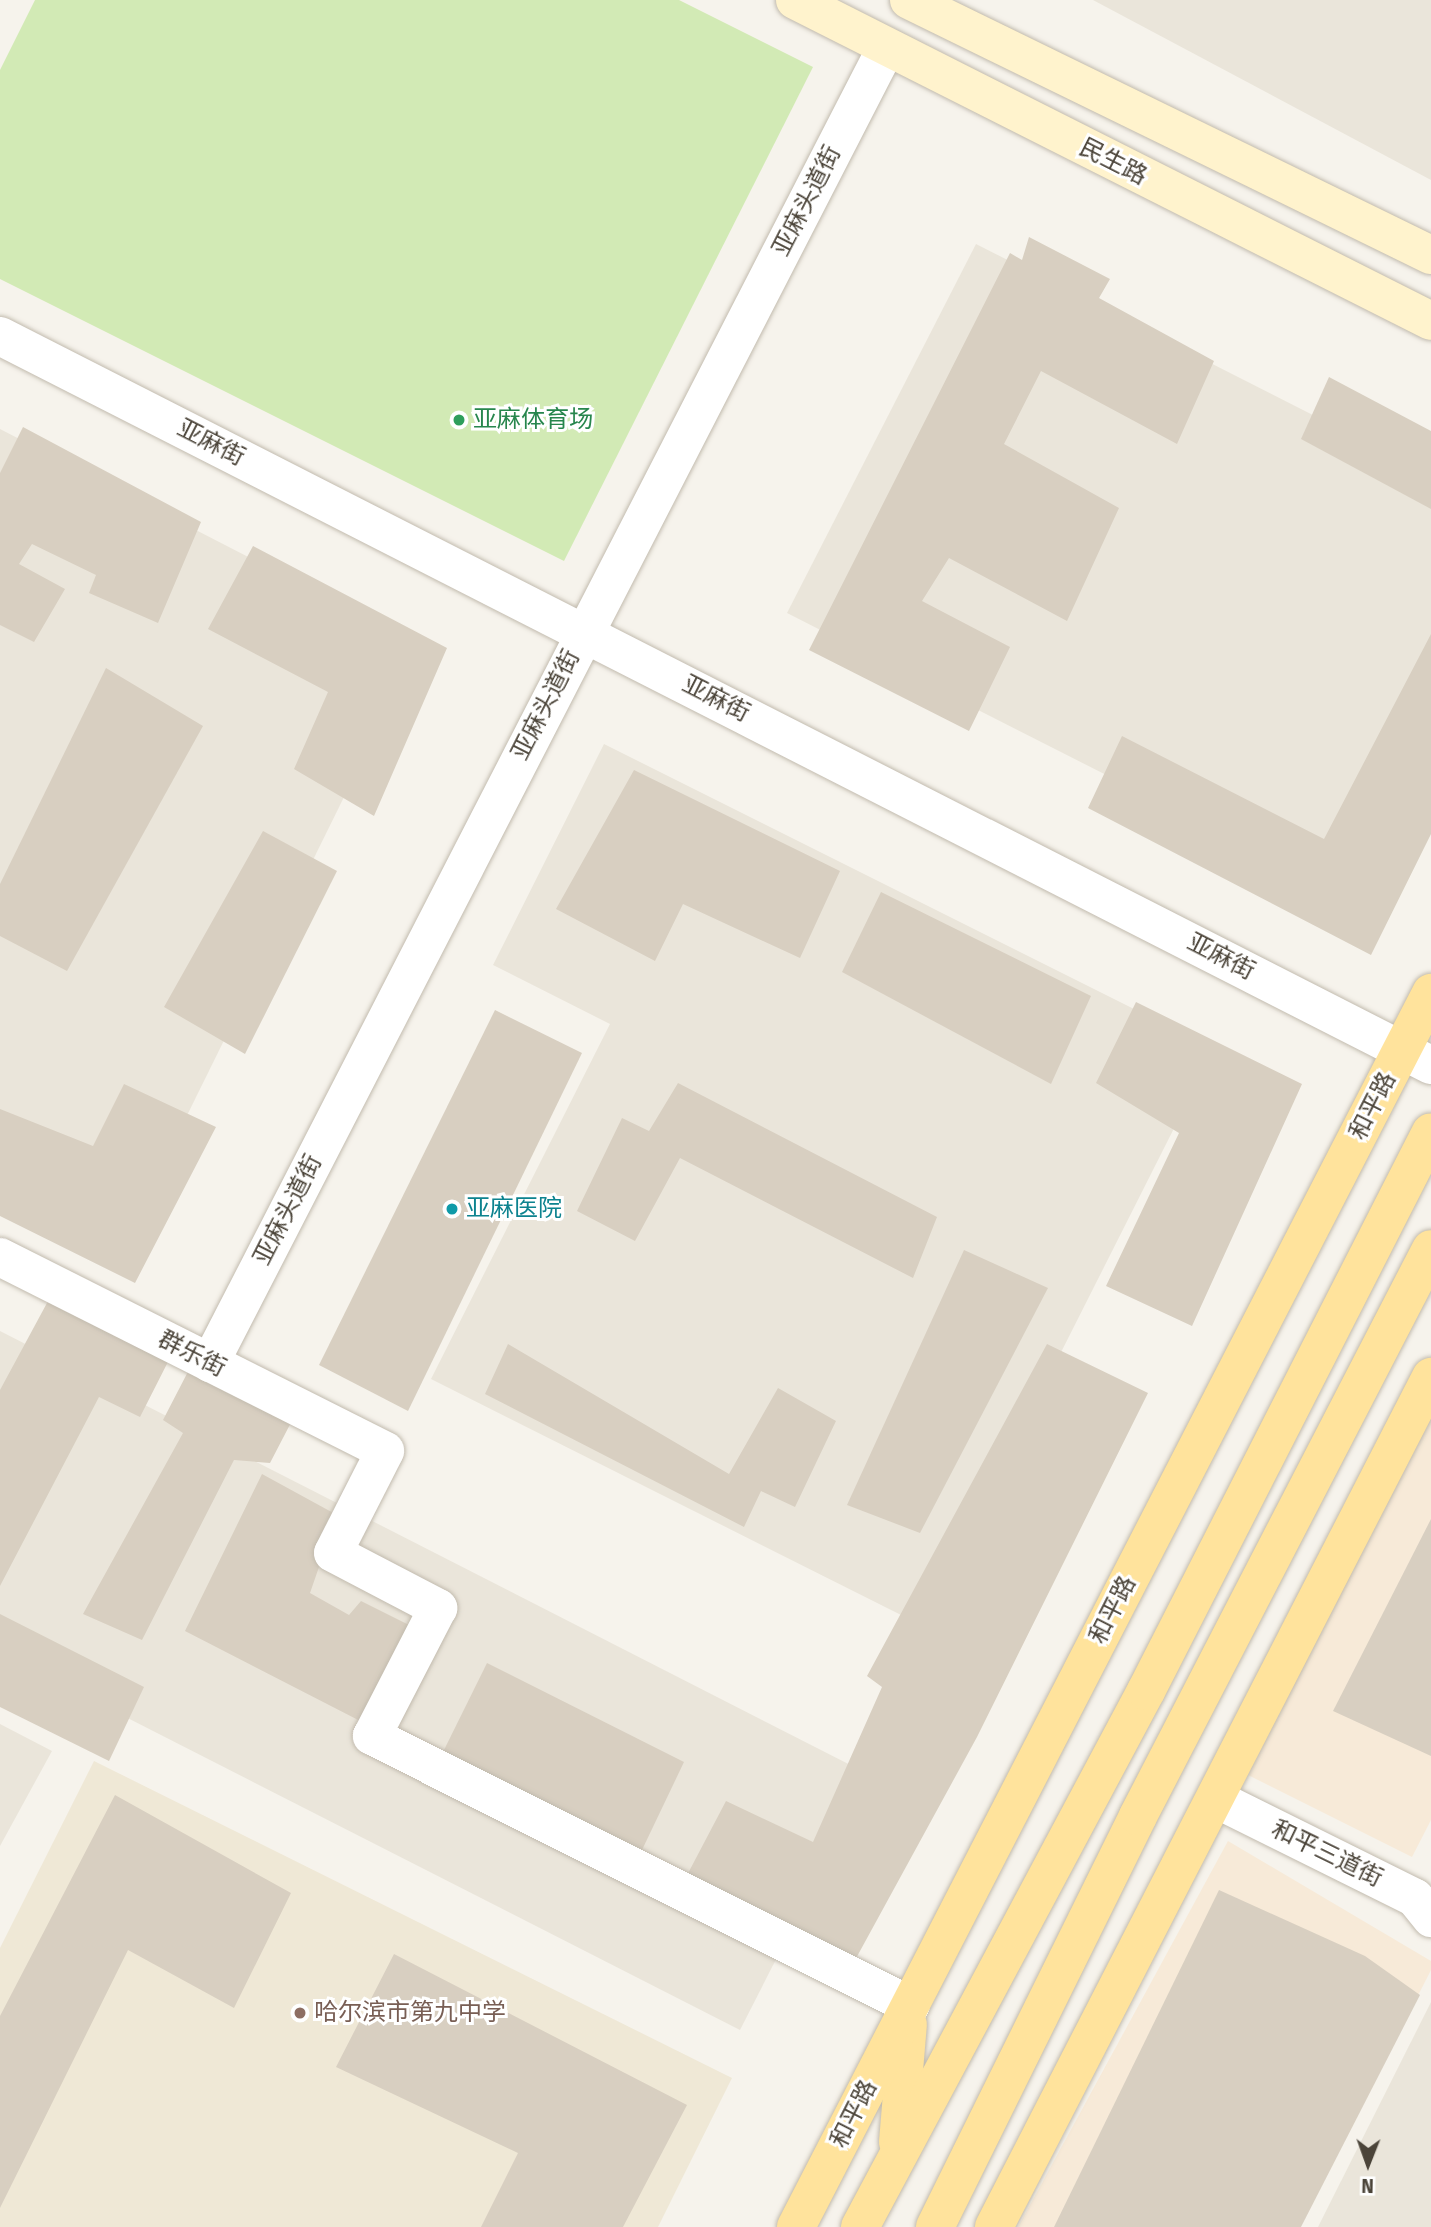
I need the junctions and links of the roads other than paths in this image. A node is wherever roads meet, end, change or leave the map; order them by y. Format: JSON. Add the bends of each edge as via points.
{"nodes":[{"id":1,"x":795,"y":0,"type":"edge"},
{"id":2,"x":909,"y":0,"type":"edge"},
{"id":3,"x":886,"y":48,"type":"junction"},
{"id":4,"x":1431,"y":255,"type":"edge"},
{"id":5,"x":1431,"y":321,"type":"edge"},
{"id":6,"x":2,"y":341,"type":"edge"},
{"id":7,"x":584,"y":632,"type":"junction"},
{"id":8,"x":1431,"y":993,"type":"edge"},
{"id":9,"x":1416,"y":1057,"type":"edge"},
{"id":10,"x":1431,"y":1132,"type":"edge"},
{"id":11,"x":1431,"y":1249,"type":"edge"},
{"id":12,"x":0,"y":1257,"type":"edge"},
{"id":13,"x":210,"y":1363,"type":"junction"},
{"id":14,"x":1431,"y":1377,"type":"edge"},
{"id":15,"x":1216,"y":1799,"type":"junction"},
{"id":16,"x":1431,"y":1916,"type":"edge"},
{"id":17,"x":910,"y":2005,"type":"junction"},
{"id":18,"x":1012,"y":2070,"type":"junction"},
{"id":19,"x":896,"y":2160,"type":"junction"},
{"id":20,"x":995,"y":2225,"type":"edge"},
{"id":21,"x":796,"y":2227,"type":"edge"},
{"id":22,"x":860,"y":2227,"type":"edge"},
{"id":23,"x":935,"y":2227,"type":"edge"}],
"edges":[{"from":1,"to":3,"type":"main road","name":"民生路"},
{"from":2,"to":4,"type":"main road"},
{"from":3,"to":5,"type":"main road","name":"民生路"},
{"from":3,"to":7,"type":"street","name":"亚麻头道街"},
{"from":6,"to":7,"type":"street","name":"亚麻街"},
{"from":7,"to":9,"type":"street","name":"亚麻街"},
{"from":7,"to":13,"type":"street","name":"亚麻头道街"},
{"from":8,"to":9,"type":"main road","name":"和平路"},
{"from":9,"to":17,"type":"main road","name":"和平路"},
{"from":10,"to":19,"type":"main road","via":[[1146,1691]]},
{"from":11,"to":18,"type":"main road","via":[[1138,1815]]},
{"from":12,"to":13,"type":"street","name":"群乐街"},
{"from":13,"to":17,"type":"street","name":"群乐街","via":[[385,1451],[332,1553],[438,1608],[372,1737]]},
{"from":14,"to":15,"type":"main road"},
{"from":15,"to":16,"type":"street","name":"和平三道街","via":[[1415,1898]]},
{"from":15,"to":20,"type":"main road"},
{"from":17,"to":19,"type":"main road"},
{"from":17,"to":21,"type":"main road","name":"和平路"},
{"from":18,"to":20,"type":"main road"},
{"from":18,"to":23,"type":"main road"},
{"from":19,"to":22,"type":"main road"}]}
